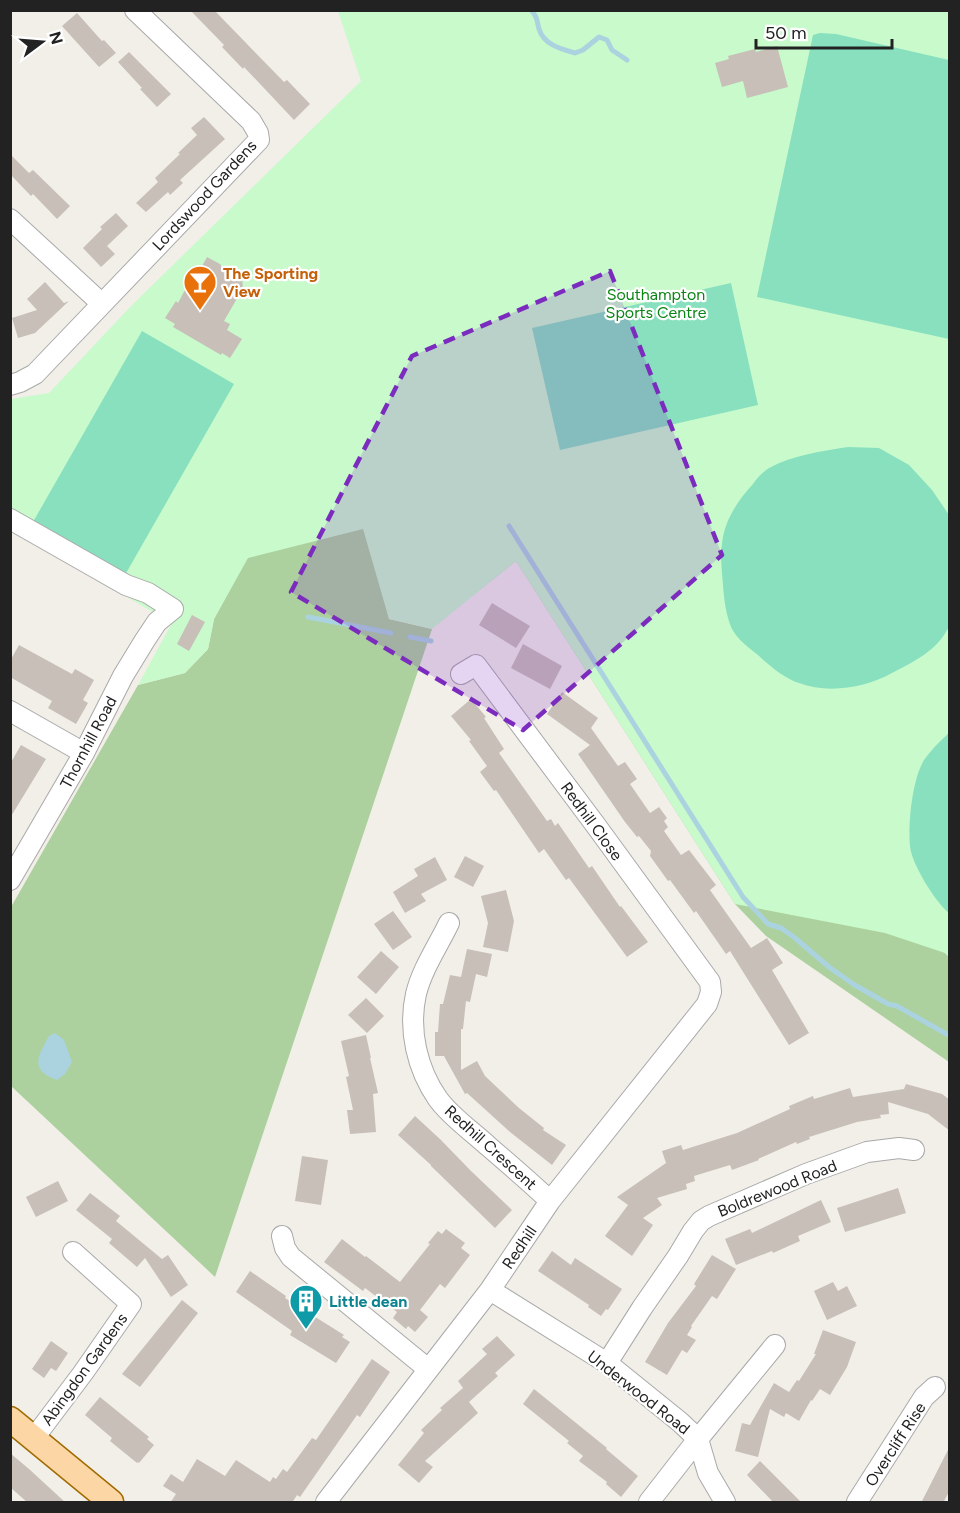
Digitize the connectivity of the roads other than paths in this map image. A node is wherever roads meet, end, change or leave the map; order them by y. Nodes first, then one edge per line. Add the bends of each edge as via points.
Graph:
1 (135, 10) edge
2 (10, 219) edge
3 (101, 303) junction
4 (10, 385) edge
5 (10, 519) edge
6 (461, 674) dead end
7 (10, 711) edge
8 (84, 753) junction
9 (10, 880) edge
10 (449, 923) dead end
11 (711, 993) joint
12 (914, 1150) dead end
13 (550, 1201) junction
14 (282, 1236) dead end
15 (73, 1252) dead end
16 (490, 1290) junction
17 (775, 1345) dead end
18 (607, 1363) junction
19 (428, 1368) junction
20 (935, 1387) dead end
21 (10, 1419) edge
22 (34, 1438) junction
23 (698, 1439) junction
24 (111, 1503) edge
25 (326, 1503) edge
26 (649, 1503) edge
27 (725, 1503) edge
28 (857, 1503) edge

1 - 3 street, Lordswood Gardens via 251,121 258,140
2 - 3 street
3 - 4 street, Lordswood Gardens via 35,374
5 - 8 street, Thornhill Road via 173,609 144,640
6 - 11 street, Redhill Close via 476,665 710,982
7 - 8 street
8 - 9 street, Thornhill Road
10 - 13 street, Redhill Crescent via 416,994 414,1033 421,1065 439,1100
11 - 13 street, Redhill via 707,1004
12 - 18 street, Boldrewood Road via 867,1152 709,1215 693,1231
13 - 16 street, Redhill
14 - 19 street via 291,1257
15 - 22 street, Abingdon Gardens via 131,1304
16 - 18 street, Underwood Road
16 - 19 street, Redhill
17 - 23 street
18 - 23 street, Underwood Road
19 - 25 street, Redhill
20 - 28 street, Overcliff Rise via 924,1397
21 - 22 main road
22 - 24 main road
23 - 26 street
23 - 27 street, Underwood Road via 708,1473

